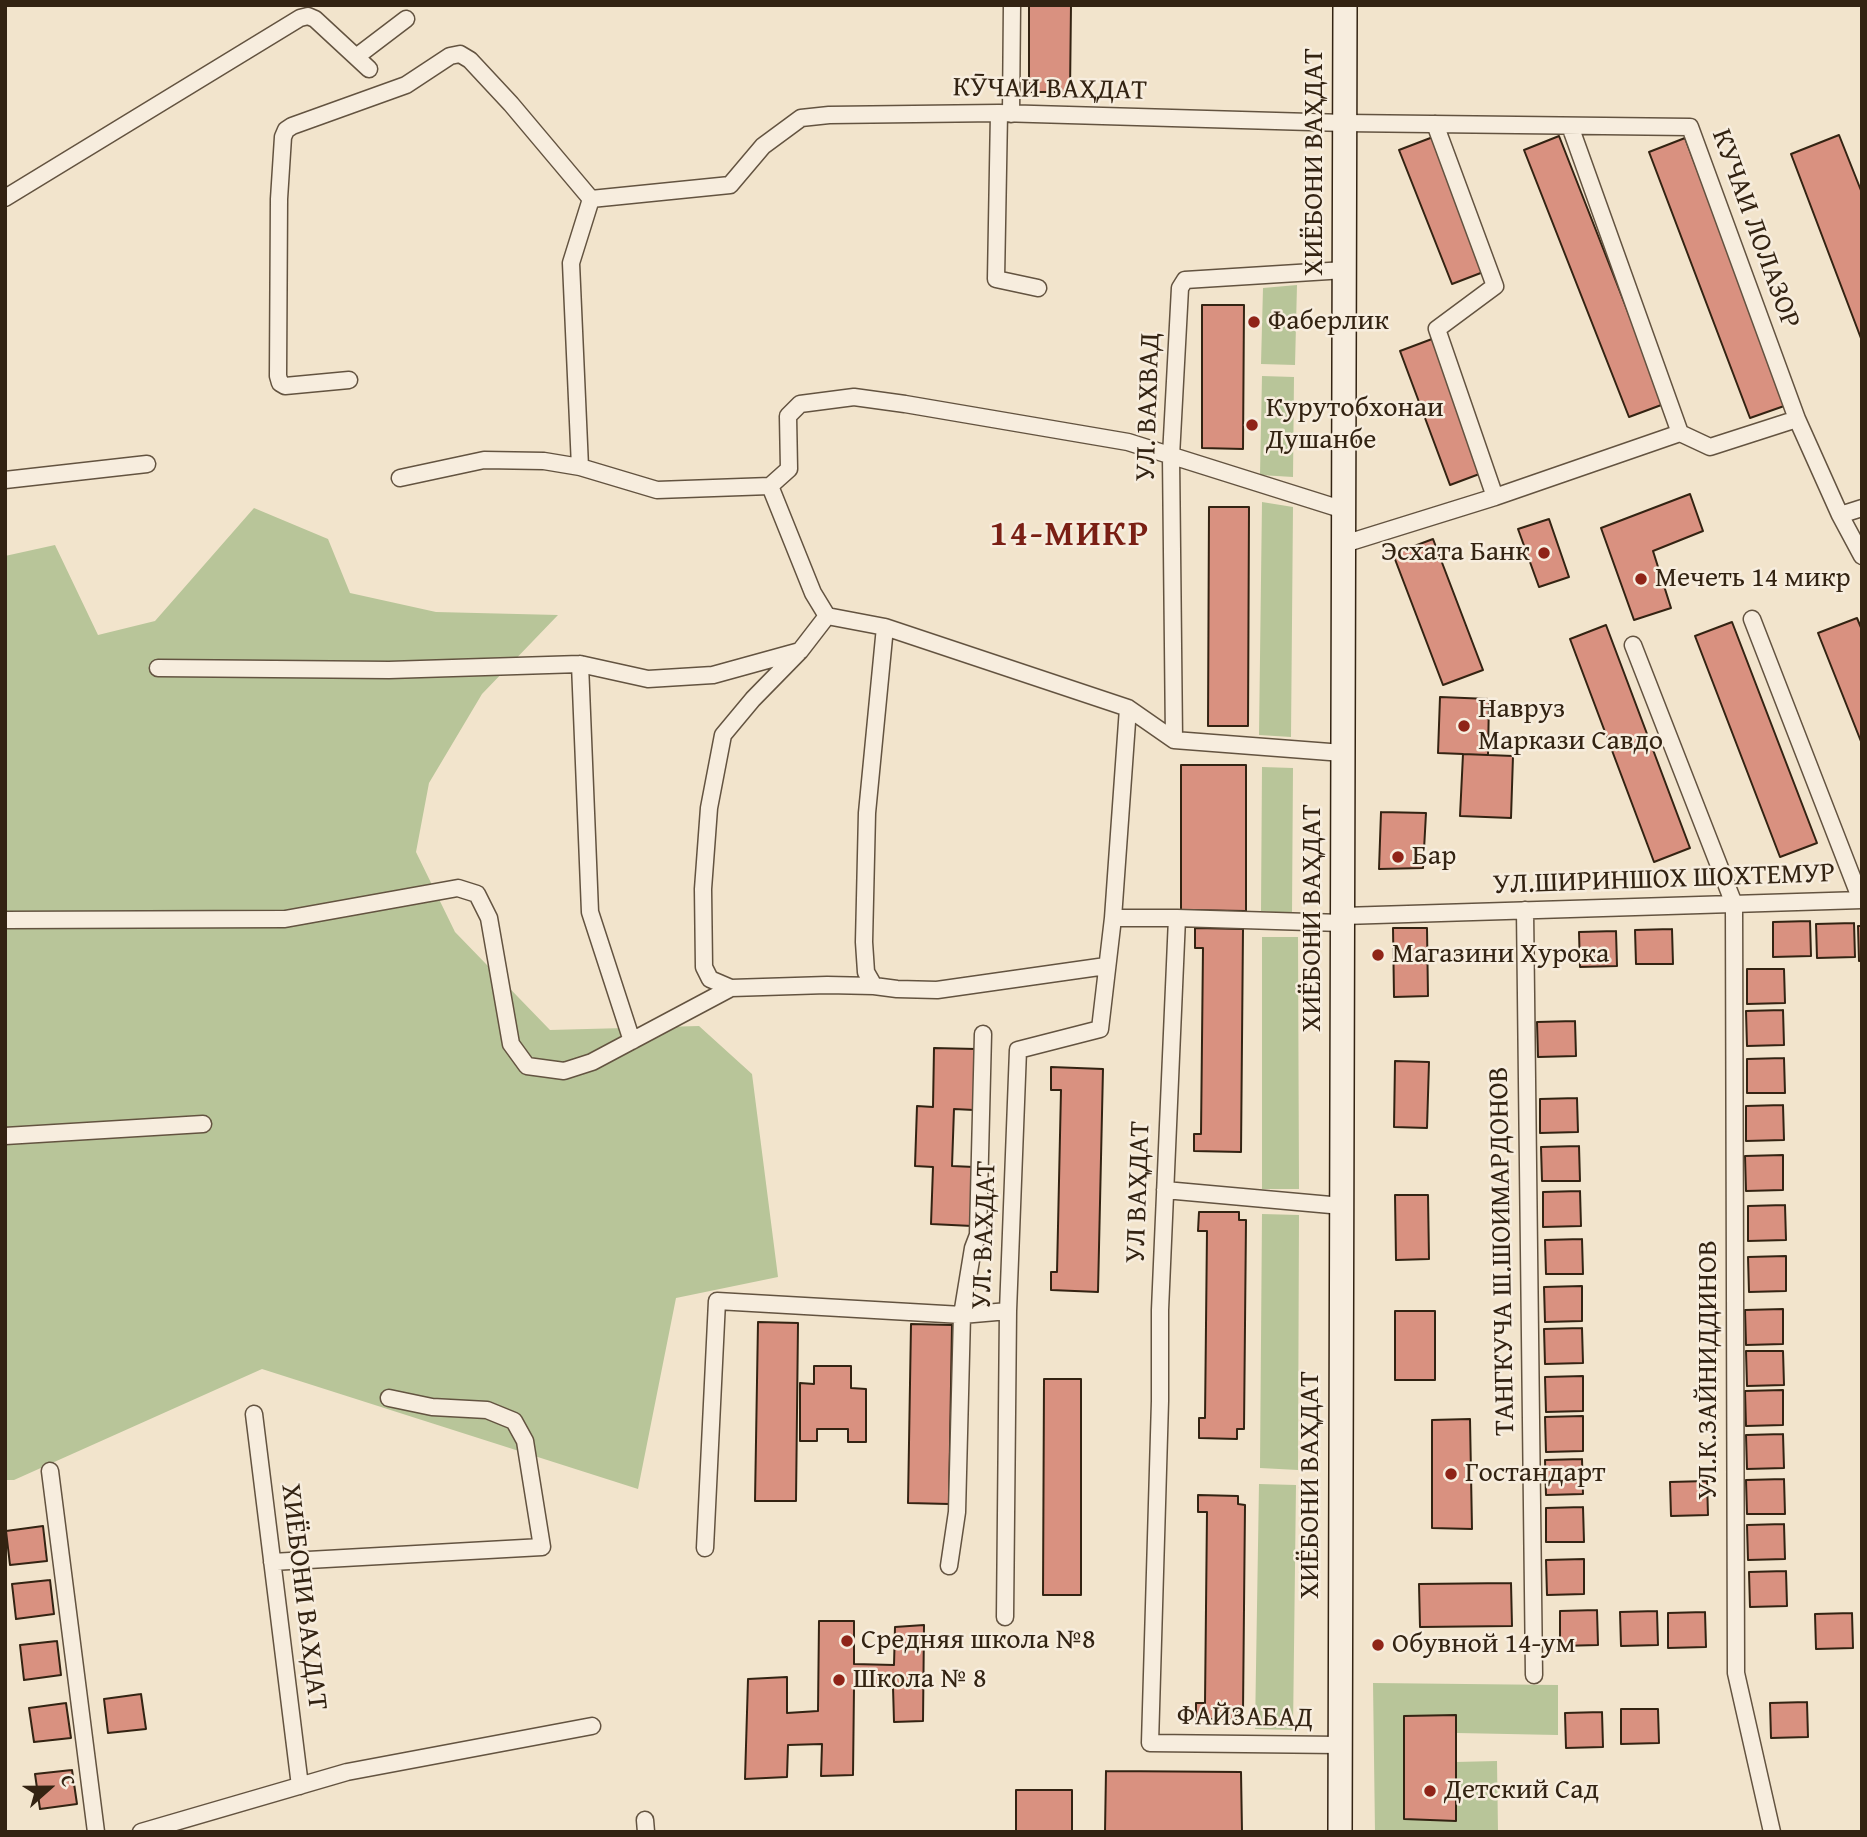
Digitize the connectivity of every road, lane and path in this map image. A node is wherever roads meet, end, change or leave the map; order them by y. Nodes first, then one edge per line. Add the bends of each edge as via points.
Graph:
1 (1012, 5) edge
2 (1345, 5) edge
3 (406, 19) dead end
4 (356, 57) junction
5 (369, 69) dead end
6 (1005, 114) junction
7 (1345, 123) junction
8 (1441, 124) junction
9 (1570, 126) junction
10 (5, 198) edge
11 (591, 199) junction
12 (1345, 270) junction
13 (1038, 288) dead end
14 (349, 380) dead end
15 (1797, 419) junction
16 (1681, 433) junction
17 (1171, 456) junction
18 (147, 464) dead end
19 (580, 467) junction
20 (400, 478) dead end
21 (5, 480) edge
22 (770, 486) junction
23 (1500, 495) junction
24 (1862, 508) edge
25 (1344, 510) junction
26 (1840, 515) junction
27 (1344, 544) junction
28 (1862, 556) edge
29 (827, 616) junction
30 (1752, 620) dead end
31 (885, 627) junction
32 (1633, 645) dead end
33 (800, 651) junction
34 (580, 664) junction
35 (158, 668) dead end
36 (1128, 708) junction
37 (1174, 740) junction
38 (1343, 753) junction
39 (1862, 900) edge
40 (1734, 904) junction
41 (1525, 910) junction
42 (1113, 918) junction
43 (1177, 918) junction
44 (5, 920) edge
45 (1343, 920) junction
46 (1106, 965) junction
47 (874, 986) junction
48 (731, 988) junction
49 (983, 1034) dead end
50 (632, 1041) junction
51 (203, 1124) dead end
52 (5, 1136) edge
53 (1165, 1190) junction
54 (1342, 1206) junction
55 (1008, 1311) junction
56 (962, 1315) junction
57 (389, 1398) dead end
58 (254, 1414) dead end
59 (50, 1471) dead end
60 (705, 1548) dead end
61 (272, 1562) junction
62 (949, 1566) dead end
63 (1005, 1616) dead end
64 (1535, 1675) dead end
65 (592, 1726) dead end
66 (1150, 1743) joint
67 (1340, 1745) junction
68 (300, 1786) junction
69 (96, 1832) edge
70 (141, 1832) edge
71 (1339, 1832) edge
72 (1772, 1832) edge

1 - 6 street
2 - 7 main road, ХИЁБОНИ ВАҲДАТ
3 - 4 street
4 - 5 street
4 - 10 street via 315,19 300,18
6 - 7 street, КӮЧАИ ВАҲДАТ
6 - 11 street, КӮЧАИ ВАҲДАТ via 800,118 763,146 730,185
6 - 13 street via 996,279
7 - 8 street, КӮЧАИ ВАҲДАТ
7 - 12 main road, ХИЁБОНИ ВАҲДАТ
8 - 9 street, КУЧАИ ЛОЛАЗОР
8 - 23 street via 1495,286 1437,329
9 - 15 street, КУЧАИ ЛОЛАЗОР via 1690,127
9 - 16 street
11 - 14 street via 511,104 460,54 406,85 286,130 279,199 278,376 285,386
11 - 19 street via 571,263
12 - 17 street, УЛ. ВАХВАД via 1183,282
12 - 25 main road, ХИЁБОНИ ВАҲДАТ
15 - 16 street via 1710,447
15 - 26 street, КУЧАИ ЛОЛАЗОР
16 - 23 street
17 - 22 street via 1128,442 854,397 800,404 788,416 789,469
17 - 25 street
17 - 37 street, УЛ. ВАХВАД
18 - 21 street
19 - 20 street via 484,460
19 - 22 street via 657,490
22 - 29 street via 813,593
23 - 27 street
24 - 26 street
25 - 27 main road, ХИЁБОНИ ВАҲДАТ
26 - 28 street, КУЧАИ ЛОЛАЗОР
27 - 38 main road, ХИЁБОНИ ВАҲДАТ
29 - 31 street
29 - 33 street
30 - 39 street
31 - 36 street
31 - 47 street via 867,813 864,942 866,972
32 - 40 street
33 - 34 street via 713,675 648,679
33 - 48 street via 723,735 709,808 704,967 710,979
34 - 35 street via 389,670
34 - 50 street via 590,912
36 - 37 street
36 - 42 street
37 - 38 street
38 - 45 main road, ХИЁБОНИ ВАҲДАТ
39 - 40 street, УЛ.ШИРИНШОХ ШОХТЕМУР
40 - 41 street, УЛ.ШИРИНШОХ ШОХТЕМУР
40 - 72 street, УЛ.К.ЗАЙНИДДИНОВ via 1736,1673
41 - 45 street, УЛ.ШИРИНШОХ ШОХТЕМУР
41 - 64 street, ТАНГКУЧА Ш.ШОИМАРДОНОВ
42 - 43 street
42 - 46 street, УЛ. ВАХДАТ
43 - 45 street
43 - 53 street, УЛ ВАҲДАТ
44 - 50 street via 285,919 458,888 477,894 489,918 511,1044 527,1066 565,1071
45 - 54 main road, ХИЁБОНИ ВАҲДАТ
46 - 47 street via 937,990
46 - 55 street, УЛ. ВАХДАТ via 1100,1029 1018,1051
47 - 48 street
48 - 50 street
49 - 56 street via 978,1235
51 - 52 street
53 - 54 street
53 - 66 street, УЛ ВАҲДАТ
54 - 67 main road, ХИЁБОНИ ВАҲДАТ
55 - 56 street
55 - 63 street, УЛ. ВАХДАТ
56 - 60 street via 717,1301
56 - 62 street via 957,1512
57 - 61 street via 432,1407 487,1410 514,1421 525,1441 542,1547
58 - 61 street, ХИЁБОНИ ВАХДАТ
59 - 69 street
61 - 68 street, ХИЁБОНИ ВАХДАТ
65 - 68 street via 347,1772
66 - 67 street, ФАЙЗАБАД
67 - 71 main road, ХИЁБОНИ ВАҲДАТ
68 - 70 street

